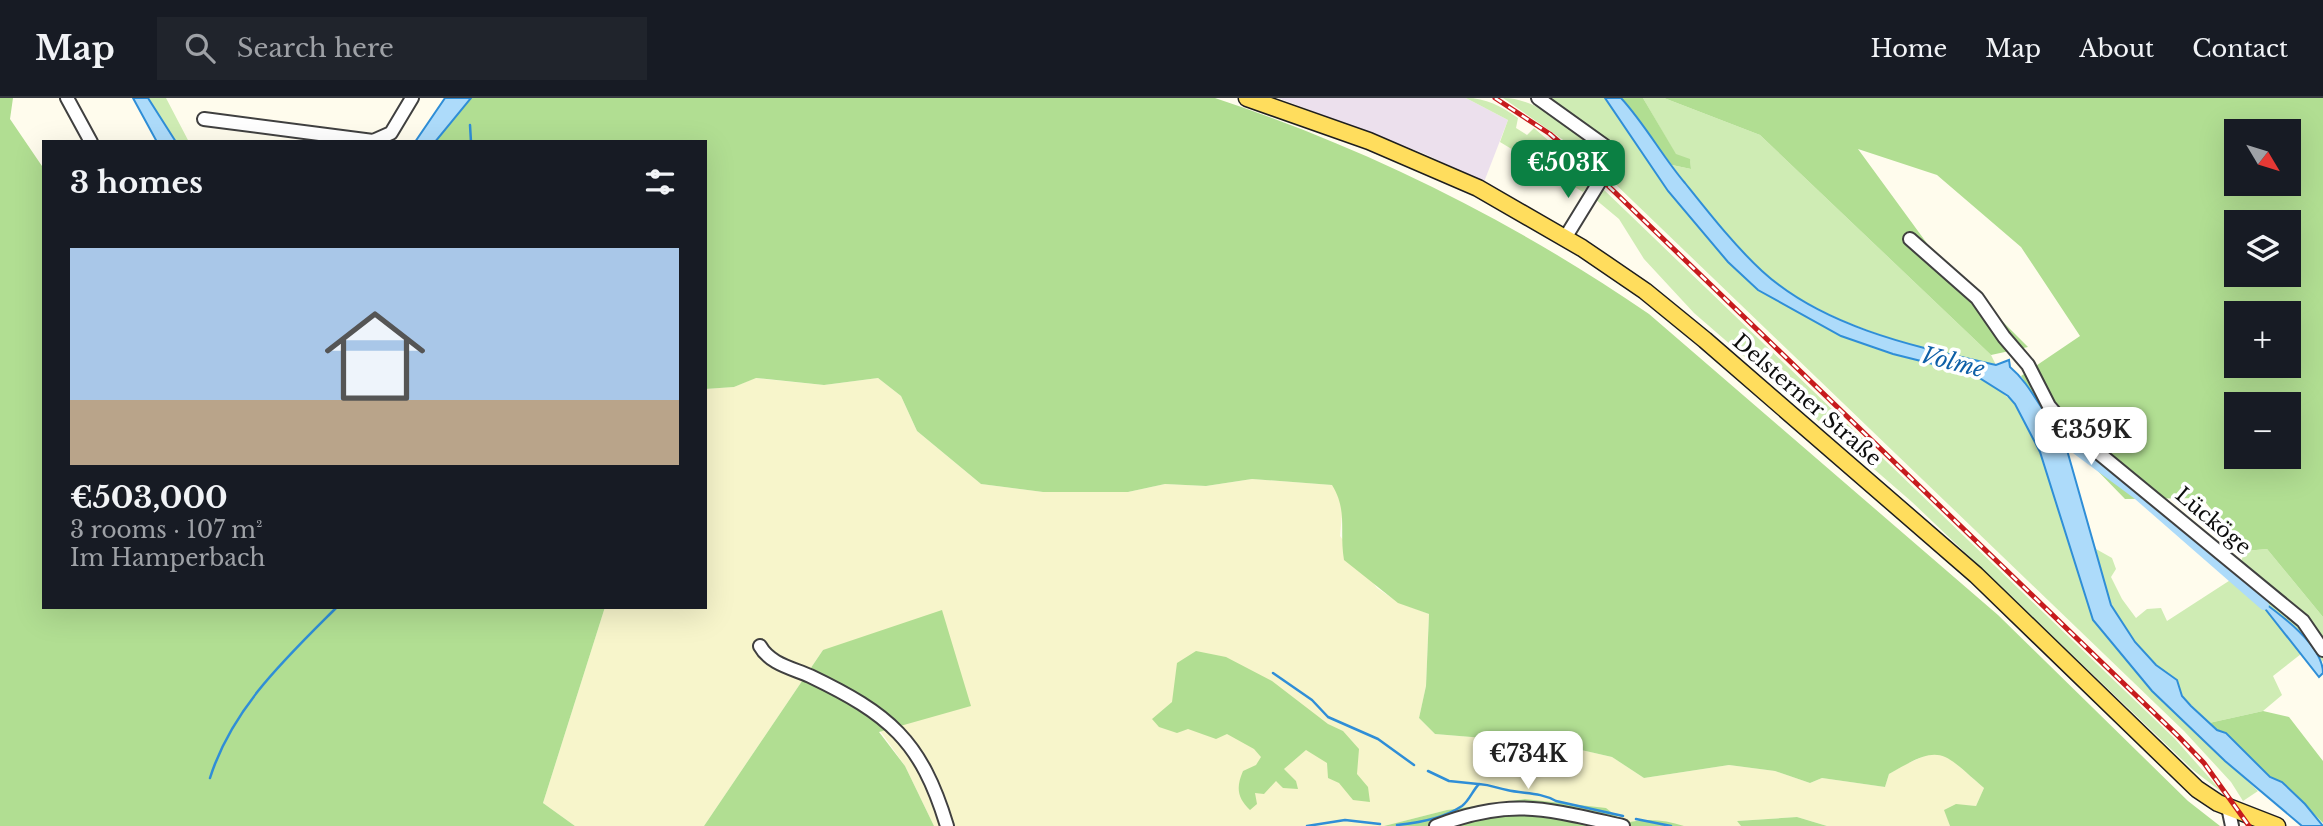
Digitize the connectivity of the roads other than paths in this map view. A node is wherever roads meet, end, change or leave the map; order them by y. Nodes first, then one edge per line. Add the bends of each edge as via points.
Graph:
1 (67, 98) edge
2 (412, 98) edge
3 (1247, 98) edge
4 (1538, 98) edge
5 (204, 119) dead end
6 (90, 140) edge
7 (365, 140) edge
8 (375, 140) edge
9 (1565, 238) junction
10 (1910, 239) dead end
11 (760, 646) dead end
12 (2323, 650) edge
13 (2228, 807) junction
14 (947, 826) edge
15 (1436, 826) edge
16 (1623, 826) edge
17 (2232, 826) edge
18 (2277, 826) edge

1 - 6 street
2 - 8 street via 391,132
3 - 9 main road, Delsterner Straße via 1446,173
4 - 9 street via 1605,146 1610,157 1608,169
5 - 7 street
9 - 13 main road, Delsterner Straße via 1645,291 1726,358 1976,575 2191,784
10 - 12 street, Lücköge via 1977,298 2067,427 2295,614
11 - 14 street via 771,659 834,688 901,732 923,764
13 - 17 street
13 - 18 main road, Delsterner Straße
15 - 16 street via 1473,812 1517,807

